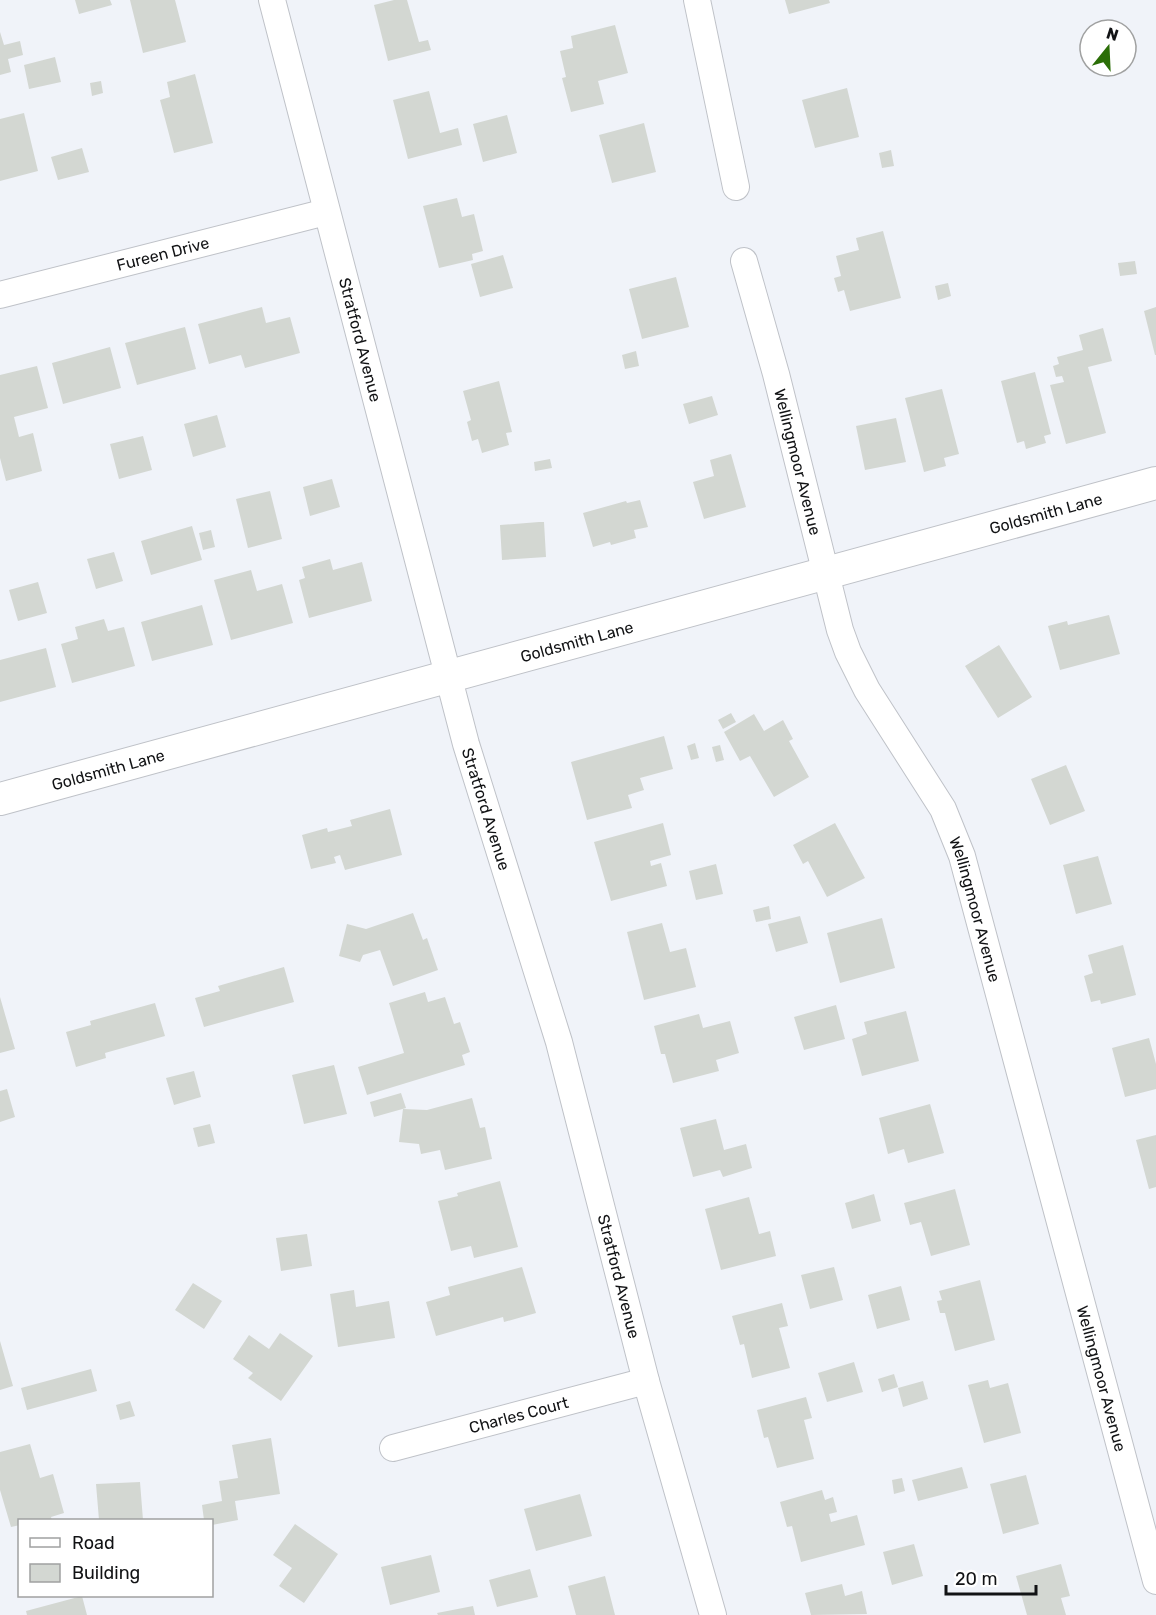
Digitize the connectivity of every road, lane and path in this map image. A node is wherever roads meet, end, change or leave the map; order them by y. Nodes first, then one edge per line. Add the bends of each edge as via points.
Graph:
1 (272, 0) edge
2 (697, 0) edge
3 (736, 188) dead end
4 (326, 213) junction
5 (744, 261) dead end
6 (0, 295) edge
7 (1156, 483) edge
8 (825, 573) junction
9 (450, 676) junction
10 (0, 799) edge
11 (646, 1381) junction
12 (393, 1448) dead end
13 (1156, 1581) edge
14 (713, 1615) edge

1 - 4 street, Stratford Avenue
2 - 3 street
4 - 6 street, Fureen Drive
4 - 9 street, Stratford Avenue
5 - 8 street, Wellingmoor Avenue
7 - 8 street, Goldsmith Lane
8 - 9 street, Goldsmith Lane
8 - 13 street, Wellingmoor Avenue via 848,652 867,690 943,809 962,856
9 - 10 street, Goldsmith Lane
9 - 11 street, Stratford Avenue via 466,744 559,1042
11 - 12 street, Charles Court
11 - 14 street, Stratford Avenue

